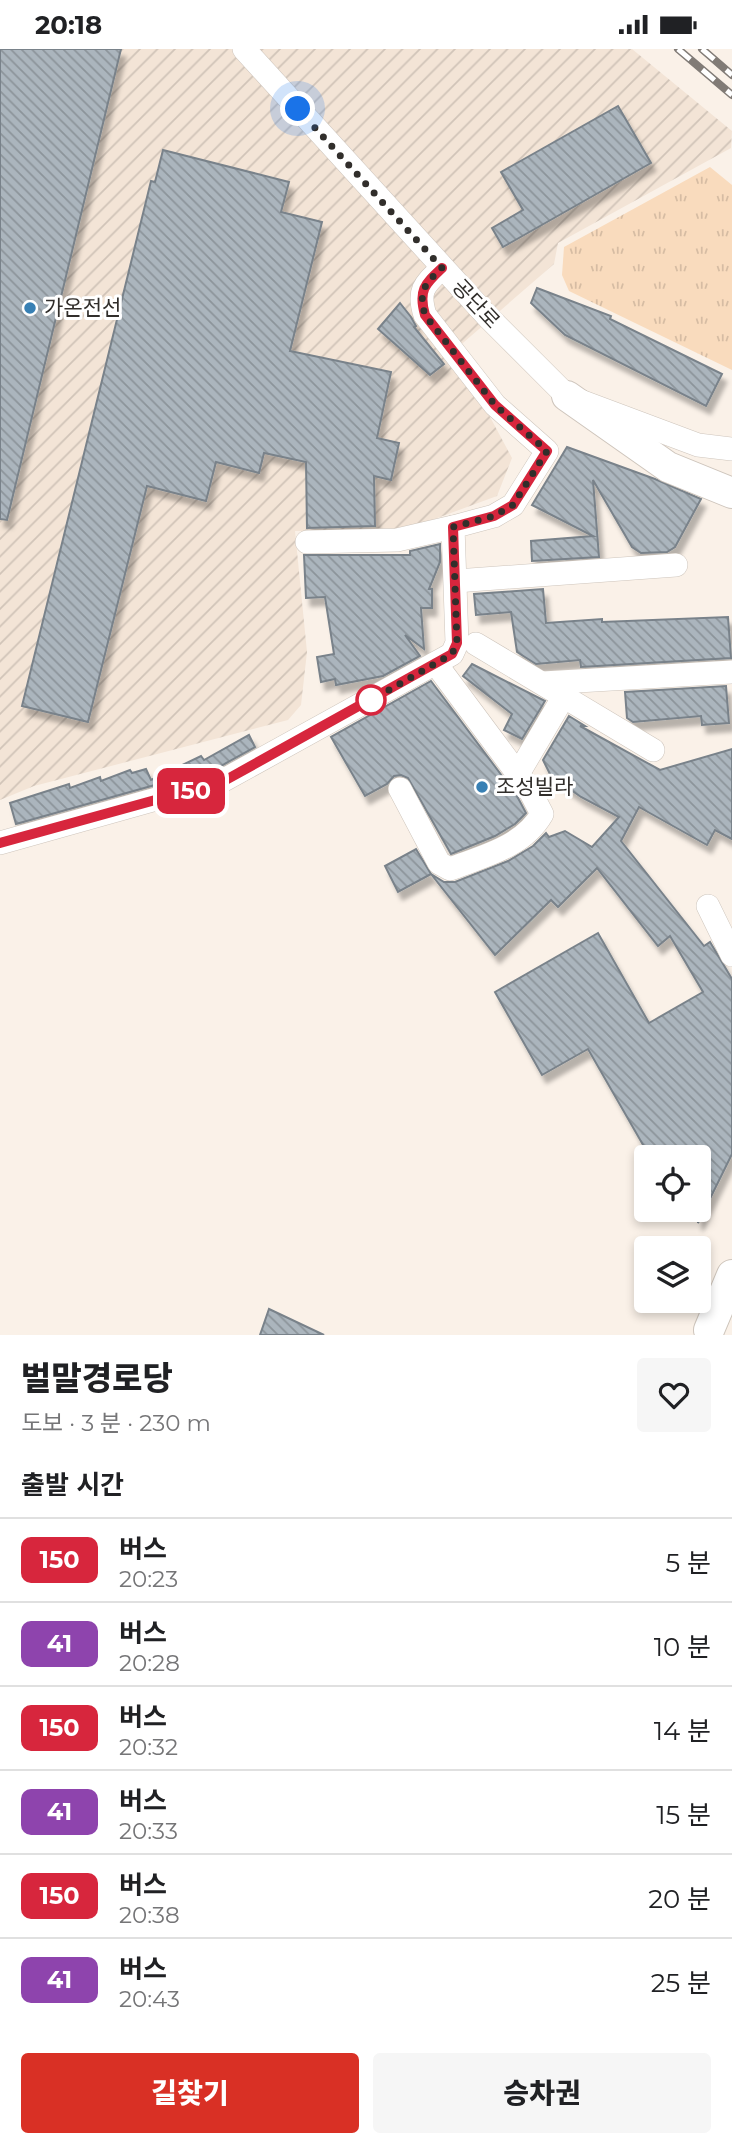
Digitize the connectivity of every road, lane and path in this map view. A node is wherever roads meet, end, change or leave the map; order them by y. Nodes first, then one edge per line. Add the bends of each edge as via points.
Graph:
1 (244, 49) edge
2 (442, 268) junction
3 (568, 396) junction
4 (732, 449) edge
5 (732, 493) edge
6 (453, 527) junction
7 (307, 542) dead end
8 (676, 565) dead end
9 (456, 581) junction
10 (476, 644) dead end
11 (436, 664) junction
12 (732, 672) edge
13 (542, 683) junction
14 (564, 696) junction
15 (653, 750) dead end
16 (518, 774) junction
17 (400, 789) dead end
18 (0, 843) edge
19 (708, 906) dead end
20 (732, 955) edge
21 (732, 1275) edge
22 (732, 1285) edge
23 (707, 1332) edge

1 - 2 street, 공단로
2 - 3 street, 공단로
2 - 6 street via 424,285 421,302 425,315 495,405 547,451 513,505 494,516
3 - 4 street, 공단로 via 698,445
3 - 5 main road via 668,467
6 - 7 street via 397,540
6 - 9 street
8 - 9 street
9 - 11 street via 457,643 452,654
10 - 13 street
11 - 16 street
11 - 18 street via 224,781
12 - 13 street
13 - 14 street
14 - 15 street
14 - 16 street
16 - 17 street via 542,814 534,828 506,848 450,869 439,863
19 - 20 street
21 - 23 main road
22 - 23 main road

